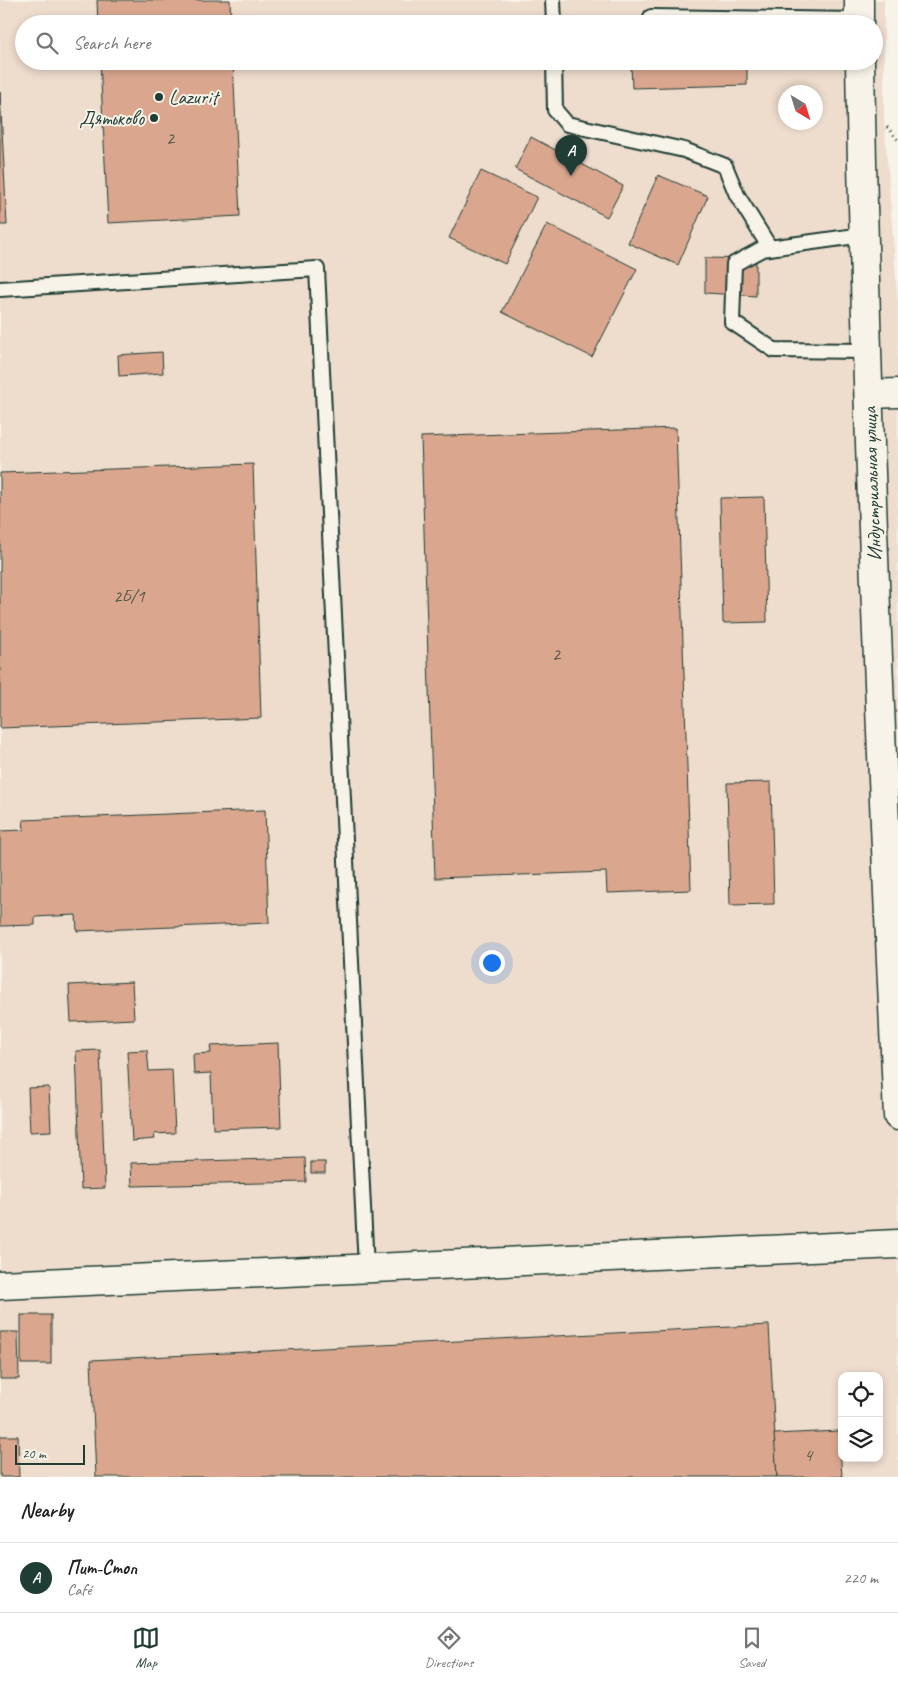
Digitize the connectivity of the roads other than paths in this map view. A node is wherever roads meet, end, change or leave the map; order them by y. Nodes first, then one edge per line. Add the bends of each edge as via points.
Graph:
1 (554, 0) edge
2 (554, 15) edge
3 (554, 70) edge
4 (860, 70) edge
5 (863, 235) junction
6 (770, 248) junction
7 (0, 289) edge
8 (867, 351) junction
9 (898, 393) edge
10 (869, 394) junction
11 (898, 1116) edge
12 (898, 1244) edge
13 (366, 1268) junction
14 (0, 1285) edge

1 - 2 lane
3 - 6 lane via 555,110 567,124 684,150 725,166 737,195
4 - 5 street, Индустриальная улица
5 - 6 lane
5 - 8 street, Индустриальная улица
6 - 8 lane via 734,264 732,322 774,350
7 - 13 lane via 317,269
8 - 10 street, Индустриальная улица
9 - 10 street
10 - 11 street, Индустриальная улица
12 - 13 street
13 - 14 street

